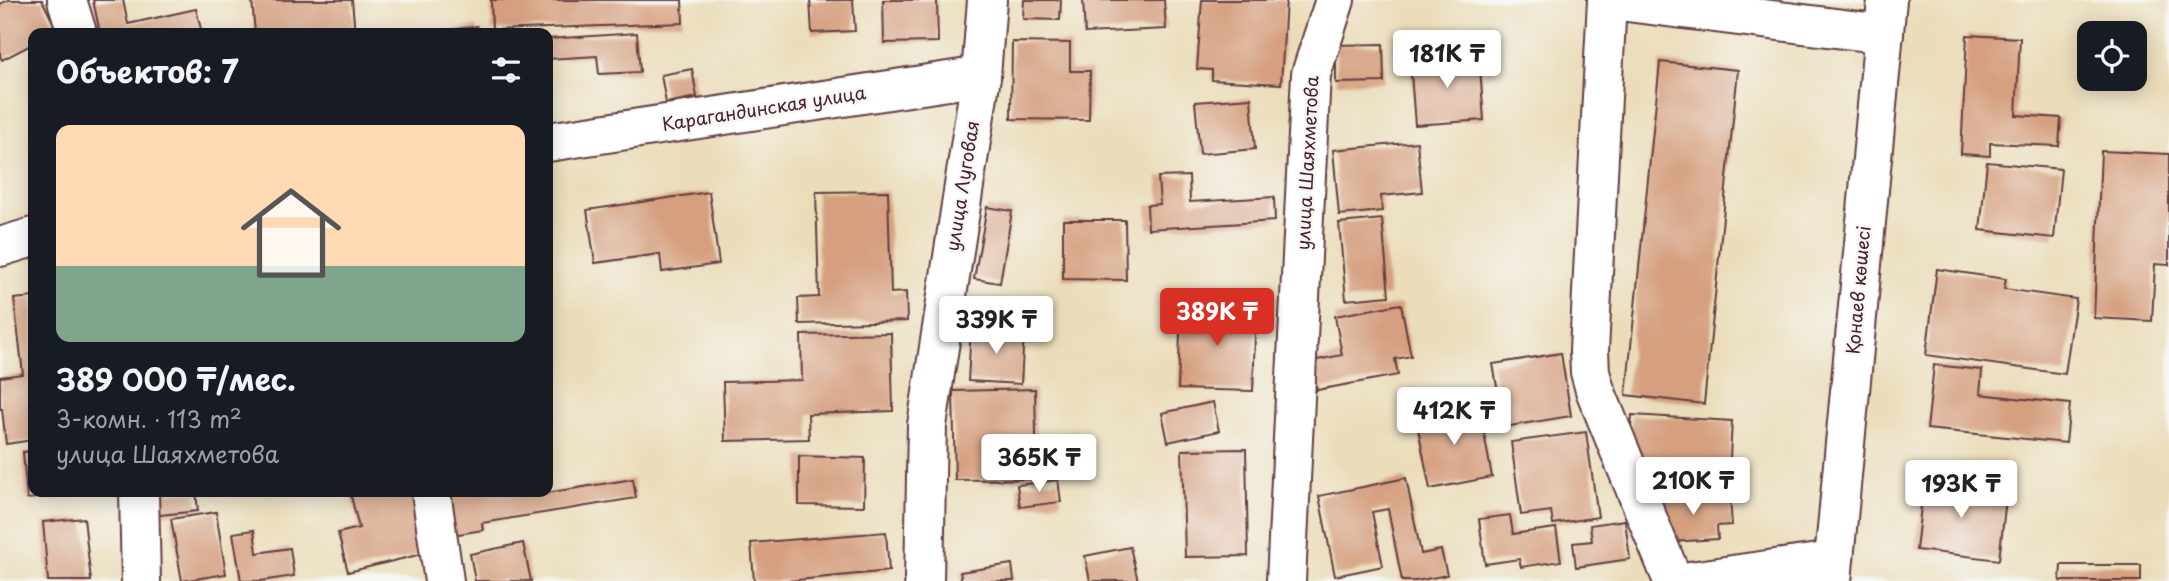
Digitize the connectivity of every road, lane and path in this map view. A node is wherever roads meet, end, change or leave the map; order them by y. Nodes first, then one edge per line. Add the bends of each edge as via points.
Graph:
1 (67, 0) edge
2 (987, 0) edge
3 (1335, 0) edge
4 (1609, 0) edge
5 (1885, 17) edge
6 (75, 28) edge
7 (981, 76) junction
8 (553, 141) edge
9 (28, 239) edge
10 (0, 247) edge
11 (139, 497) edge
12 (432, 497) edge
13 (1833, 571) edge
14 (141, 581) edge
15 (444, 581) edge
16 (925, 581) edge
17 (1286, 581) edge
18 (1673, 581) edge
19 (1690, 581) edge

1 - 6 street
2 - 7 street, улица Луговая
3 - 17 street, улица Шаяхметова via 1311,74
4 - 5 street
4 - 18 street via 1590,372
5 - 13 street, Қонаев көшесі
7 - 8 street, Карагандинская улица
7 - 16 street, улица Луговая via 927,425
9 - 10 street
11 - 14 street
12 - 15 street
13 - 19 street

